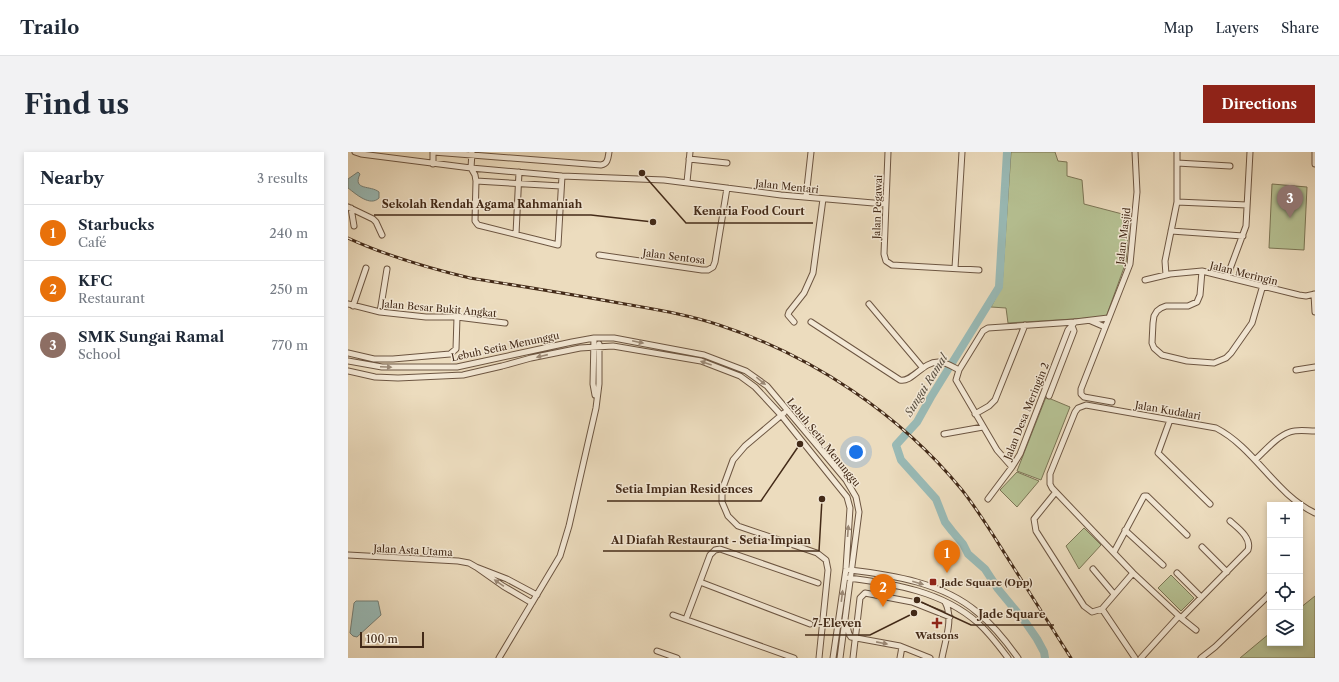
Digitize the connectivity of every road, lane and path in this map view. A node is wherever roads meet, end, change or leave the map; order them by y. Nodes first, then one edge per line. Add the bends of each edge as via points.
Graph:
1 (354, 152) edge
2 (433, 152) edge
3 (609, 152) edge
4 (690, 152) edge
5 (811, 152) edge
6 (888, 152) edge
7 (962, 152) edge
8 (1135, 152) edge
9 (1177, 152) edge
10 (1250, 152) edge
11 (1315, 152) edge
12 (471, 154) edge
13 (689, 159) junction
14 (728, 162) dead end
15 (1177, 163) junction
16 (433, 164) junction
17 (1315, 164) edge
18 (1230, 166) dead end
19 (471, 168) junction
20 (519, 172) junction
21 (562, 176) junction
22 (476, 181) junction
23 (687, 182) junction
24 (518, 184) junction
25 (561, 186) junction
26 (727, 188) junction
27 (806, 198) junction
28 (823, 199) junction
29 (1177, 202) junction
30 (885, 204) junction
31 (1247, 205) junction
32 (350, 208) edge
33 (354, 226) dead end
34 (1171, 231) junction
35 (516, 234) junction
36 (382, 235) dead end
37 (1243, 236) junction
38 (599, 255) dead end
39 (366, 268) dead end
40 (955, 268) junction
41 (388, 269) dead end
42 (979, 270) dead end
43 (1202, 271) junction
44 (1166, 275) junction
45 (1227, 277) junction
46 (1145, 280) dead end
47 (1263, 285) junction
48 (1314, 294) edge
49 (869, 304) dead end
50 (351, 305) edge
51 (380, 312) junction
52 (1315, 312) edge
53 (457, 317) junction
54 (1108, 318) junction
55 (1090, 320) junction
56 (505, 322) dead end
57 (794, 322) dead end
58 (811, 322) dead end
59 (1074, 324) junction
60 (1025, 325) junction
61 (1105, 327) junction
62 (597, 338) junction
63 (597, 347) junction
64 (580, 348) junction
65 (348, 352) edge
66 (594, 359) junction
67 (348, 361) edge
68 (922, 367) junction
69 (1315, 367) edge
70 (959, 370) junction
71 (1296, 370) dead end
72 (348, 371) edge
73 (1049, 396) dead end
74 (596, 400) junction
75 (1112, 402) dead end
76 (773, 406) junction
77 (787, 410) junction
78 (975, 414) junction
79 (781, 415) junction
80 (1170, 420) junction
81 (788, 424) junction
82 (769, 426) junction
83 (983, 427) junction
84 (1315, 431) edge
85 (944, 434) dead end
86 (1255, 460) junction
87 (1012, 467) junction
88 (1055, 492) junction
89 (988, 499) dead end
90 (1210, 504) dead end
91 (1315, 513) edge
92 (1230, 521) dead end
93 (1125, 530) junction
94 (1187, 535) dead end
95 (1202, 547) dead end
96 (1114, 552) junction
97 (348, 556) edge
98 (1162, 565) dead end
99 (476, 567) junction
100 (846, 569) junction
101 (1093, 569) dead end
102 (852, 570) junction
103 (1227, 572) junction
104 (1133, 573) junction
105 (1177, 573) dead end
106 (845, 578) junction
107 (851, 578) junction
108 (700, 582) junction
109 (818, 583) dead end
110 (1114, 594) junction
111 (537, 595) junction
112 (1201, 597) junction
113 (1267, 597) edge
114 (945, 602) junction
115 (532, 603) junction
116 (1102, 609) junction
117 (963, 612) junction
118 (673, 615) dead end
119 (846, 617) junction
120 (950, 617) junction
121 (1180, 617) junction
122 (686, 619) junction
123 (810, 624) dead end
124 (1196, 630) dead end
125 (856, 638) junction
126 (902, 647) junction
127 (657, 651) dead end
128 (499, 658) edge
129 (677, 658) edge
130 (794, 658) edge
131 (819, 658) edge
132 (834, 658) edge
133 (840, 658) edge
134 (853, 658) edge
135 (900, 658) edge
136 (930, 658) edge
137 (942, 658) edge
138 (1008, 658) edge
139 (1018, 658) edge
140 (1135, 658) edge
141 (1141, 658) edge
142 (1202, 658) edge

1 - 16 street, Jalan Mentari
2 - 12 street
2 - 16 street
3 - 12 street via 604,165
4 - 13 street
5 - 27 street
6 - 30 street, Jalan Pegawai
7 - 40 street
8 - 54 street, Jalan Masjid via 1137,192 1131,258
9 - 15 street
10 - 31 street
11 - 17 street
12 - 19 street
13 - 14 street
13 - 23 street
15 - 18 street
15 - 29 street
16 - 19 street, Jalan Mentari
19 - 20 street, Jalan Mentari
19 - 22 street
20 - 21 street, Jalan Mentari
20 - 24 street
21 - 23 street, Jalan Mentari
21 - 25 street
22 - 24 street
22 - 35 street via 475,221 478,225
23 - 26 street, Jalan Mentari
24 - 25 street
24 - 35 street
25 - 35 street via 558,244
26 - 27 street, Jalan Mentari
26 - 38 street, Jalan Sentosa via 715,262 708,270
27 - 28 street, Jalan Mentari
28 - 30 street, Jalan Mentari
28 - 57 street via 813,273 804,293 789,312 788,316
29 - 31 street
29 - 34 street
30 - 40 street, Jalan Pegawai via 886,261 892,265
31 - 37 street
32 - 33 street
32 - 36 street via 373,219
34 - 37 street
34 - 44 street via 1165,261
37 - 45 street
39 - 50 street
40 - 42 street
41 - 51 street
43 - 44 street, Jalan Meringin
43 - 45 street, Jalan Meringin
43 - 47 street via 1197,302 1188,306 1161,308 1154,316 1152,343 1162,355 1187,361 1214,362 1226,358 1252,323
44 - 46 street, Jalan Meringin
45 - 47 street, Jalan Meringin
47 - 48 street, Jalan Meringin via 1299,295
48 - 52 street
49 - 68 street
50 - 51 street, Jalan Besar Bukit Angkat
51 - 53 street, Jalan Besar Bukit Angkat via 426,317
53 - 56 street, Jalan Besar Bukit Angkat
53 - 65 street via 456,349 450,354 393,359
54 - 55 street
54 - 61 street, Jalan Masjid
55 - 59 street
55 - 61 street
58 - 68 street via 900,380 906,380
59 - 60 street
59 - 73 street, Jalan Desa Meringin 2 via 1074,331
59 - 87 street, Jalan Desa Meringin 2 via 1068,330 1020,454
60 - 70 street via 984,330
60 - 78 street via 995,400
61 - 75 street, Jalan Masjid via 1081,394 1084,397
62 - 63 street
67 -> 62 street, Lebuh Setia Menunggu via 382,367 457,367
62 -> 77 street, Lebuh Setia Menunggu via 614,338 704,355 746,371 761,381
63 - 64 street, Lebuh Setia Menunggu
63 - 66 street
63 - 74 street via 599,384
76 -> 63 street, Lebuh Setia Menunggu via 740,376 702,362 628,348
64 - 66 street via 588,350
64 -> 72 street, Lebuh Setia Menunggu via 462,375 398,378 376,377
66 - 74 street
68 - 70 street via 934,362 945,363
69 - 71 street
70 - 78 street via 956,380
74 - 111 street via 560,556
76 - 79 street, Lebuh Setia Menunggu
76 - 82 street via 774,416
77 - 79 street
77 - 102 street, Lebuh Setia Menunggu via 846,480 856,497 859,512
78 - 83 street
79 - 81 street, Lebuh Setia Menunggu
79 - 82 street
80 - 86 street, Jalan Kudalari via 1220,430
80 - 88 street, Jalan Kudalari via 1086,405 1078,408 1050,474 1050,484
80 - 90 street via 1158,453
81 - 82 street via 779,422
100 -> 81 street, Lebuh Setia Menunggu via 850,508 847,497
82 - 131 street via 733,460 722,490 722,502 728,516 738,526 817,553 826,560 828,570
83 - 85 street
83 - 87 street via 997,450
84 - 86 street via 1289,432
86 - 91 street, Jalan Kudalari via 1290,495
87 - 89 street, Jalan Desa Meringin 2
88 - 96 street
88 - 116 street via 1034,519 1036,531 1084,606 1092,612
92 - 103 street via 1246,537 1249,544 1248,550
93 - 94 street via 1141,499 1147,496
93 - 96 street
93 - 98 street
95 - 103 street
96 - 104 street
97 - 99 street, Jalan Asta Utama via 458,561 469,562
99 - 111 street, Jalan Asta Utama via 508,579
115 -> 99 street, Jalan Asta Utama
100 - 102 street
100 - 106 street, Lebuh Setia Menunggu
101 - 110 street
102 - 107 street, Lebuh Setia Menunggu
102 -> 139 street via 918,582 957,598 994,628
103 - 112 street
104 - 110 street
104 - 121 street
105 - 112 street
106 - 107 street
132 -> 106 street
107 - 114 street via 920,591
107 - 119 street
108 - 109 street via 710,555 720,549
108 - 122 street
108 - 123 street
110 - 116 street
111 - 115 street
112 - 121 street
113 - 142 street
114 - 117 street
114 - 120 street
115 - 128 street
116 - 140 street
117 - 120 street via 954,612
117 - 138 street via 989,634
118 - 122 street
119 - 125 street via 849,634
119 - 133 street
120 - 125 street via 912,602 869,593 860,598
120 - 137 street
121 - 124 street
121 - 141 street
122 - 130 street
125 -> 126 street
125 - 134 street
126 - 135 street
126 - 136 street
127 - 129 street

